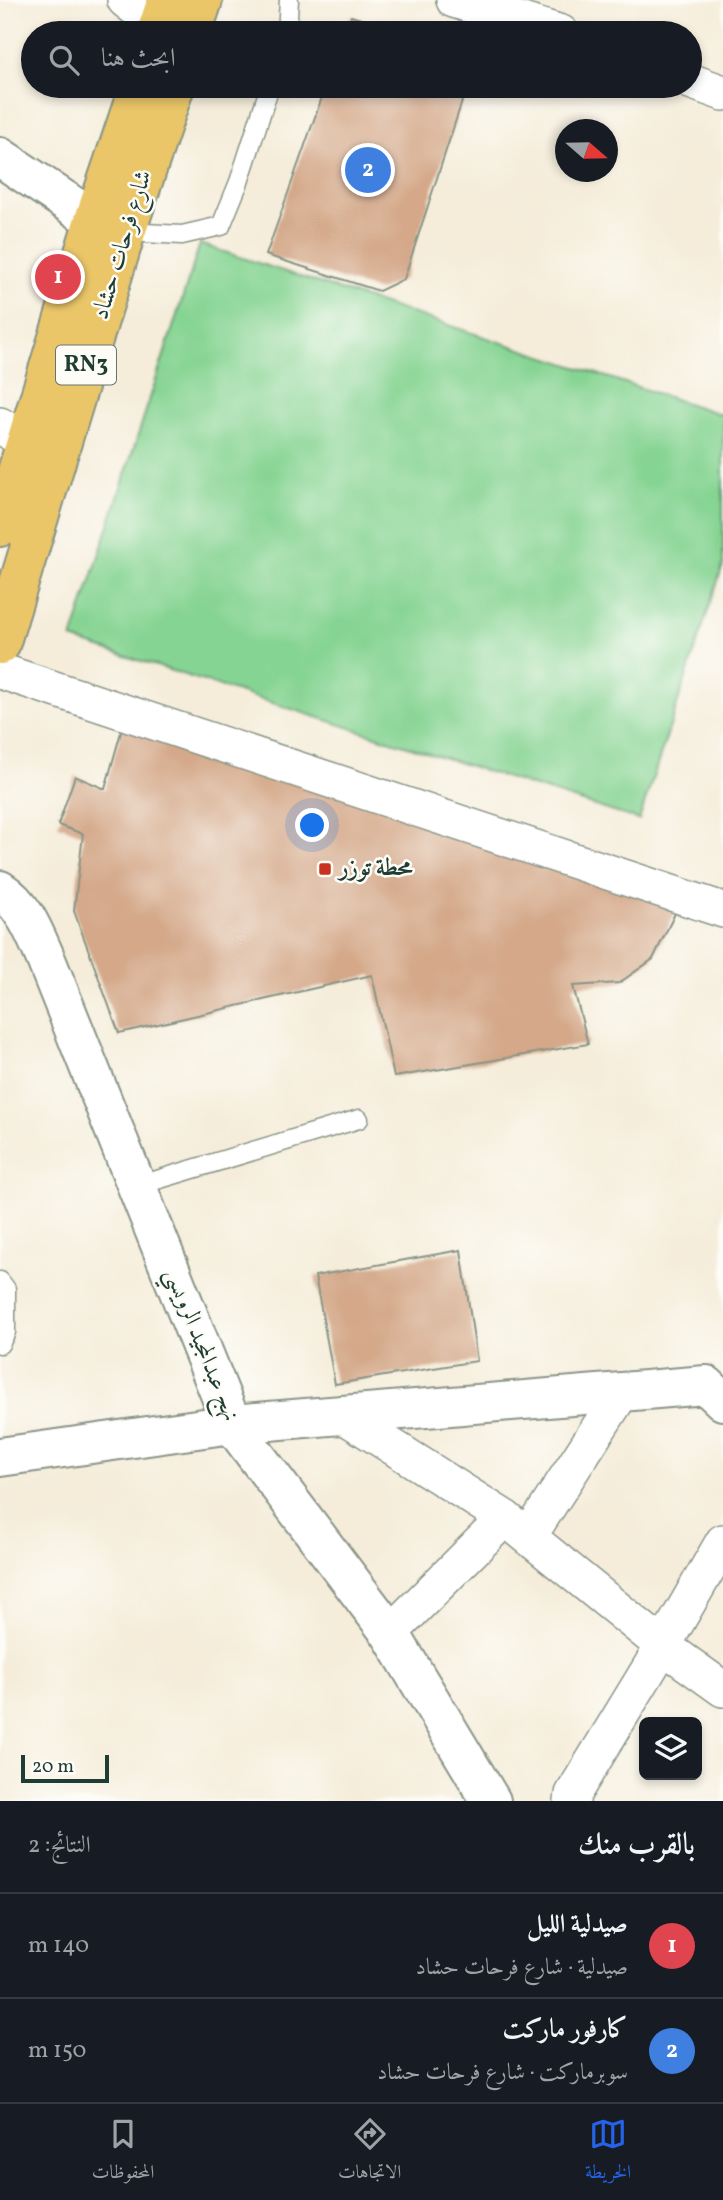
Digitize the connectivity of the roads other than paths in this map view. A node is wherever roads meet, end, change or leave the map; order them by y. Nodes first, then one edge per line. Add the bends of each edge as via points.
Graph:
1 (125, 0) edge
2 (203, 0) edge
3 (289, 0) edge
4 (454, 0) edge
5 (164, 21) edge
6 (171, 21) edge
7 (288, 21) edge
8 (522, 21) edge
9 (702, 85) edge
10 (723, 93) edge
11 (137, 98) edge
12 (169, 98) edge
13 (266, 98) edge
14 (0, 157) edge
15 (110, 226) junction
16 (28, 442) edge
17 (0, 527) edge
18 (0, 645) edge
19 (0, 671) edge
20 (0, 890) edge
21 (723, 910) edge
22 (359, 1119) dead end
23 (137, 1186) junction
24 (0, 1282) edge
25 (0, 1344) edge
26 (717, 1386) edge
27 (622, 1392) junction
28 (341, 1414) junction
29 (232, 1424) junction
30 (0, 1457) edge
31 (517, 1527) junction
32 (723, 1542) edge
33 (390, 1633) junction
34 (663, 1646) junction
35 (723, 1689) edge
36 (491, 1801) edge
37 (572, 1801) edge

1 - 5 street
2 - 6 main road
3 - 7 lane
4 - 8 street
9 - 10 street
11 - 15 main road, شارع فرحات حشاد / RN3
12 - 15 main road, شارع فرحات حشاد / RN3
13 - 15 lane via 221,226 181,235
14 - 15 street
15 - 16 main road, شارع فرحات حشاد / RN3
16 - 17 main road, شارع فرحات حشاد / RN3
16 - 18 main road, شارع فرحات حشاد / RN3
19 - 21 street
20 - 23 street, نهج عبدالمجيد الرويسي via 17,903 30,922
22 - 23 lane
23 - 29 street, نهج عبدالمجيد الرويسي
24 - 25 lane via 6,1289 6,1332
26 - 27 street
27 - 28 street
27 - 31 street
28 - 29 street
28 - 31 street
29 - 30 street
29 - 33 street, نهج عبدالمجيد الرويسي
31 - 33 street
31 - 34 street
32 - 34 street
33 - 36 street, نهج عبدالمجيد الرويسي
34 - 35 street
34 - 37 street

